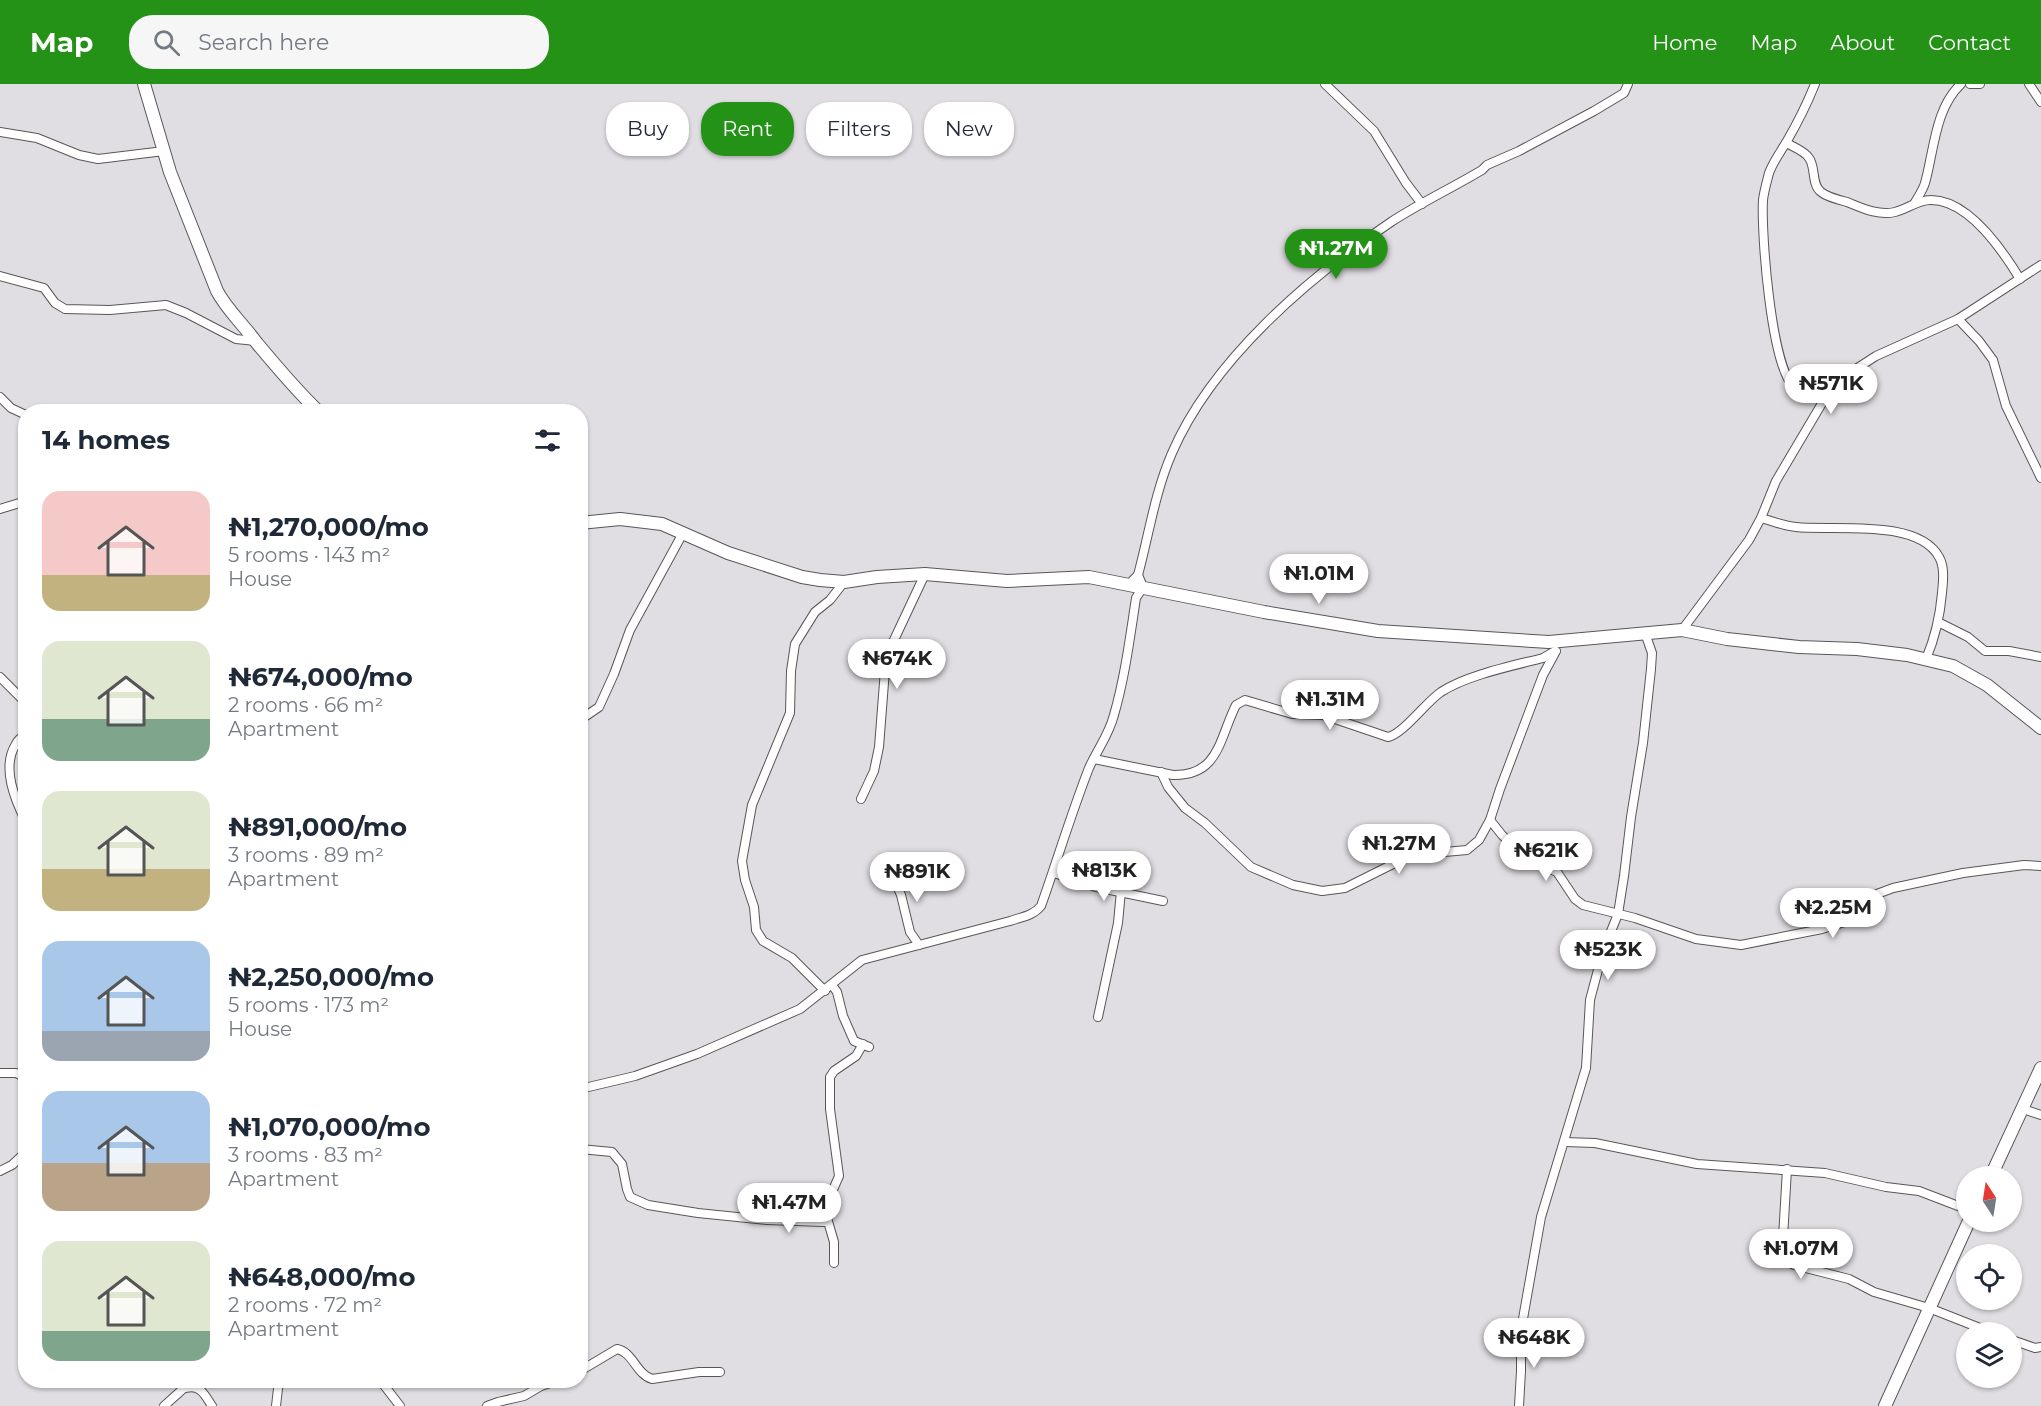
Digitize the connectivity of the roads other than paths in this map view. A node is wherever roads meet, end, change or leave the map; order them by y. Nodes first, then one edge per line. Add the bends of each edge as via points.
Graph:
1 (144, 84) edge
2 (1325, 84) edge
3 (1628, 84) edge
4 (1815, 84) edge
5 (1960, 84) edge
6 (1970, 84) edge
7 (1980, 84) edge
8 (2029, 84) edge
9 (2041, 102) edge
10 (0, 132) edge
11 (1786, 142) junction
12 (164, 151) junction
13 (1422, 204) junction
14 (1914, 204) junction
15 (2041, 265) edge
16 (0, 276) edge
17 (2020, 279) junction
18 (1958, 319) junction
19 (256, 341) junction
20 (1834, 383) junction
21 (0, 397) edge
22 (310, 404) edge
23 (18, 412) edge
24 (2041, 478) edge
25 (18, 503) edge
26 (0, 509) edge
27 (1761, 518) junction
28 (588, 522) edge
29 (683, 534) junction
30 (925, 574) junction
31 (844, 582) junction
32 (1136, 582) junction
33 (1938, 622) junction
34 (1682, 630) junction
35 (1645, 633) junction
36 (1573, 639) junction
37 (1556, 651) junction
38 (2041, 657) edge
39 (1926, 659) junction
40 (0, 677) edge
41 (18, 695) edge
42 (588, 714) edge
43 (2041, 728) edge
44 (18, 741) edge
45 (1094, 759) junction
46 (1161, 772) junction
47 (861, 799) dead end
48 (18, 804) edge
49 (1490, 820) junction
50 (2041, 866) edge
51 (1054, 873) junction
52 (892, 874) dead end
53 (1121, 891) junction
54 (1163, 901) dead end
55 (1618, 914) junction
56 (920, 945) junction
57 (829, 988) junction
58 (1098, 1017) dead end
59 (2041, 1068) edge
60 (0, 1073) edge
61 (18, 1074) edge
62 (588, 1087) edge
63 (2023, 1109) junction
64 (2041, 1116) edge
65 (1564, 1142) junction
66 (588, 1150) edge
67 (18, 1159) edge
68 (1995, 1166) edge
69 (1787, 1169) junction
70 (0, 1171) edge
71 (1956, 1205) edge
72 (827, 1218) junction
73 (1964, 1232) edge
74 (834, 1263) dead end
75 (1929, 1308) junction
76 (1965, 1322) edge
77 (2022, 1343) edge
78 (2041, 1347) edge
79 (588, 1366) edge
80 (720, 1371) dead end
81 (186, 1388) edge
82 (197, 1388) edge
83 (278, 1388) edge
84 (386, 1388) edge
85 (538, 1388) edge
86 (164, 1406) edge
87 (212, 1406) edge
88 (276, 1406) edge
89 (399, 1406) edge
90 (487, 1406) edge
91 (1519, 1406) edge
92 (1885, 1406) edge

1 - 12 street
2 - 13 street via 1374,131
3 - 13 street via 1624,93 1594,111 1487,165
4 - 11 street via 1805,111
5 - 14 street via 1940,121 1924,185
6 - 7 street
8 - 9 street
10 - 12 street via 37,138 98,159
11 - 14 street via 1811,160 1821,192 1878,213 1895,212
11 - 20 street via 1770,170 1764,198 1765,254 1778,349 1794,387 1813,389
12 - 19 street via 217,291
13 - 32 street via 1356,247 1290,301 1218,373 1191,416 1160,481
14 - 17 street via 1930,200 1968,215 1995,242
15 - 17 street
16 - 19 street via 44,288 54,303 66,309 110,310 166,304 236,339
17 - 18 street
18 - 20 street via 1876,356
18 - 24 street via 1993,360 2006,406
19 - 22 street
20 - 27 street via 1776,481
21 - 23 street
25 - 26 street
27 - 33 street via 1795,527 1898,531 1929,545 1942,563
27 - 34 street
28 - 29 street via 642,521 662,524
29 - 31 street via 791,574
29 - 42 street via 630,630 599,706
30 - 31 street
30 - 32 street via 1007,581 1089,577
30 - 47 street via 886,657 879,747 874,771
31 - 57 street via 815,612 795,644 790,713 752,806 742,861 756,930 763,941
32 - 36 street via 1264,612 1378,631 1549,642
32 - 45 street via 1123,679 1114,716
33 - 38 street via 1985,651
33 - 39 street
34 - 35 street
34 - 39 street via 1726,639 1857,649
35 - 36 street
35 - 55 street via 1652,653 1651,669
36 - 37 street
37 - 46 street via 1457,682 1388,737 1330,717 1292,714 1245,699 1236,705 1210,762 1185,775
37 - 49 street via 1543,675
39 - 43 street via 1953,666 1987,685
40 - 41 street
44 - 48 street via 9,767
45 - 46 street
45 - 51 street
46 - 49 street via 1185,808 1251,867 1293,885 1322,891 1345,888 1411,855 1467,850 1479,840
49 - 55 street via 1522,855 1557,872 1583,905
50 - 55 street via 1963,873 1893,888 1877,894 1868,910 1854,919 1741,945 1696,939
51 - 53 street
51 - 56 street via 1041,906 1032,914
52 - 56 street via 910,932
53 - 54 street
53 - 58 street
55 - 65 street via 1590,1000 1586,1068
56 - 57 street via 862,960
57 - 62 street via 800,1009 697,1054 635,1076
57 - 72 street via 837,992 854,1041 866,1046 830,1077 839,1176
59 - 63 street
60 - 61 street
63 - 64 street
63 - 68 street
65 - 69 street via 1595,1143 1697,1164
65 - 91 street via 1541,1217 1521,1330
66 - 72 street via 612,1152 622,1164 630,1197 648,1205 767,1220 824,1222
67 - 70 street
69 - 71 street via 1919,1191
69 - 75 street via 1782,1256 1786,1261
72 - 74 street via 834,1242
73 - 75 street
75 - 76 street
75 - 92 street
77 - 78 street
79 - 80 street via 617,1349 652,1379
81 - 86 street
82 - 87 street
83 - 88 street
84 - 89 street
85 - 90 street

